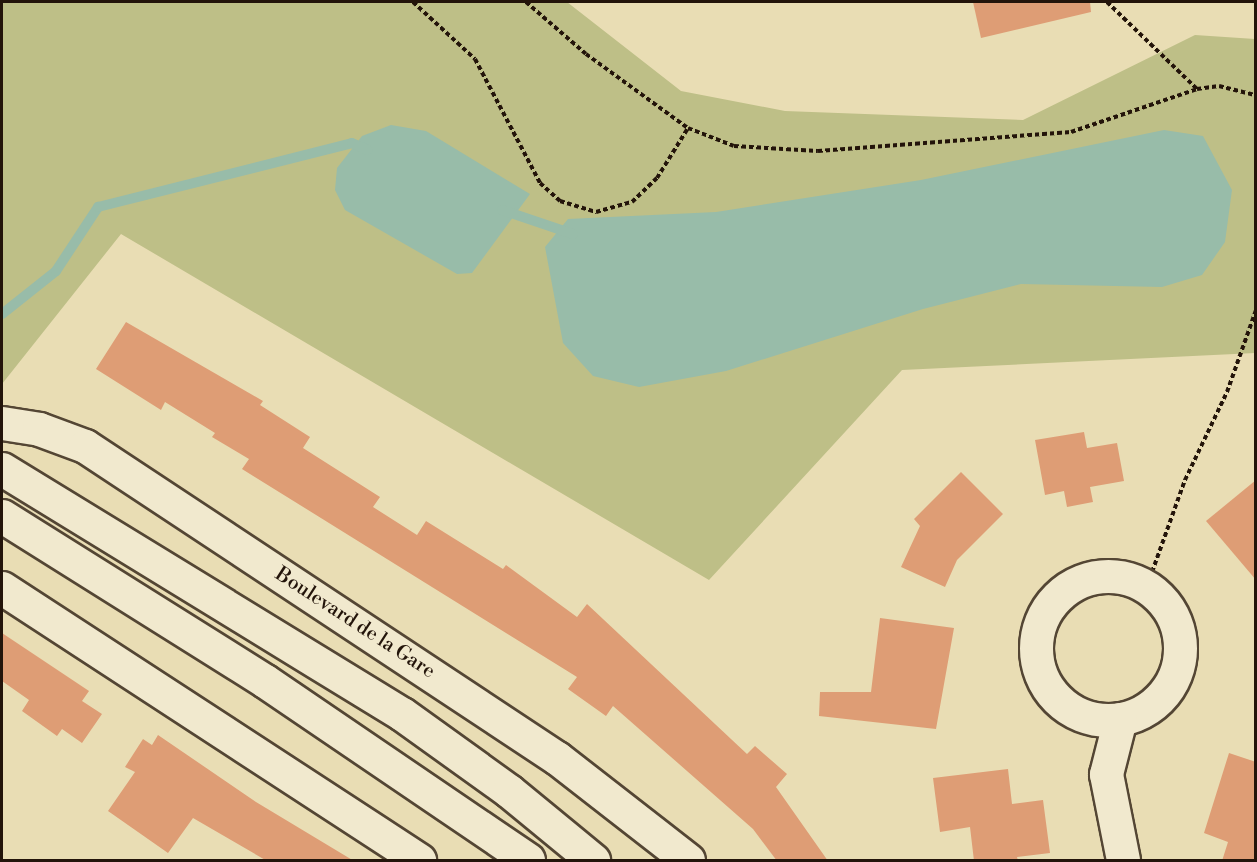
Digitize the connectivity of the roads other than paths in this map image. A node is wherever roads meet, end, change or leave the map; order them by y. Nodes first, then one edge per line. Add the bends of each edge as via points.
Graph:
1 (2, 423) edge
2 (2, 469) edge
3 (2, 516) edge
4 (2, 588) edge
5 (1120, 719) junction
6 (419, 861) edge
7 (528, 861) edge
8 (593, 861) edge
9 (688, 861) edge
10 (1123, 861) edge

1 - 9 street, Boulevard de la Gare via 39,429 85,446 558,758
2 - 8 street via 402,714 509,791
3 - 7 street via 265,681
4 - 6 street
5 - 5 street via 1144,711 1164,695 1179,667 1181,642 1170,608 1147,586 1119,576 1097,576 1057,597 1037,636 1037,660 1046,684 1067,707 1090,718
5 - 10 street via 1106,774

